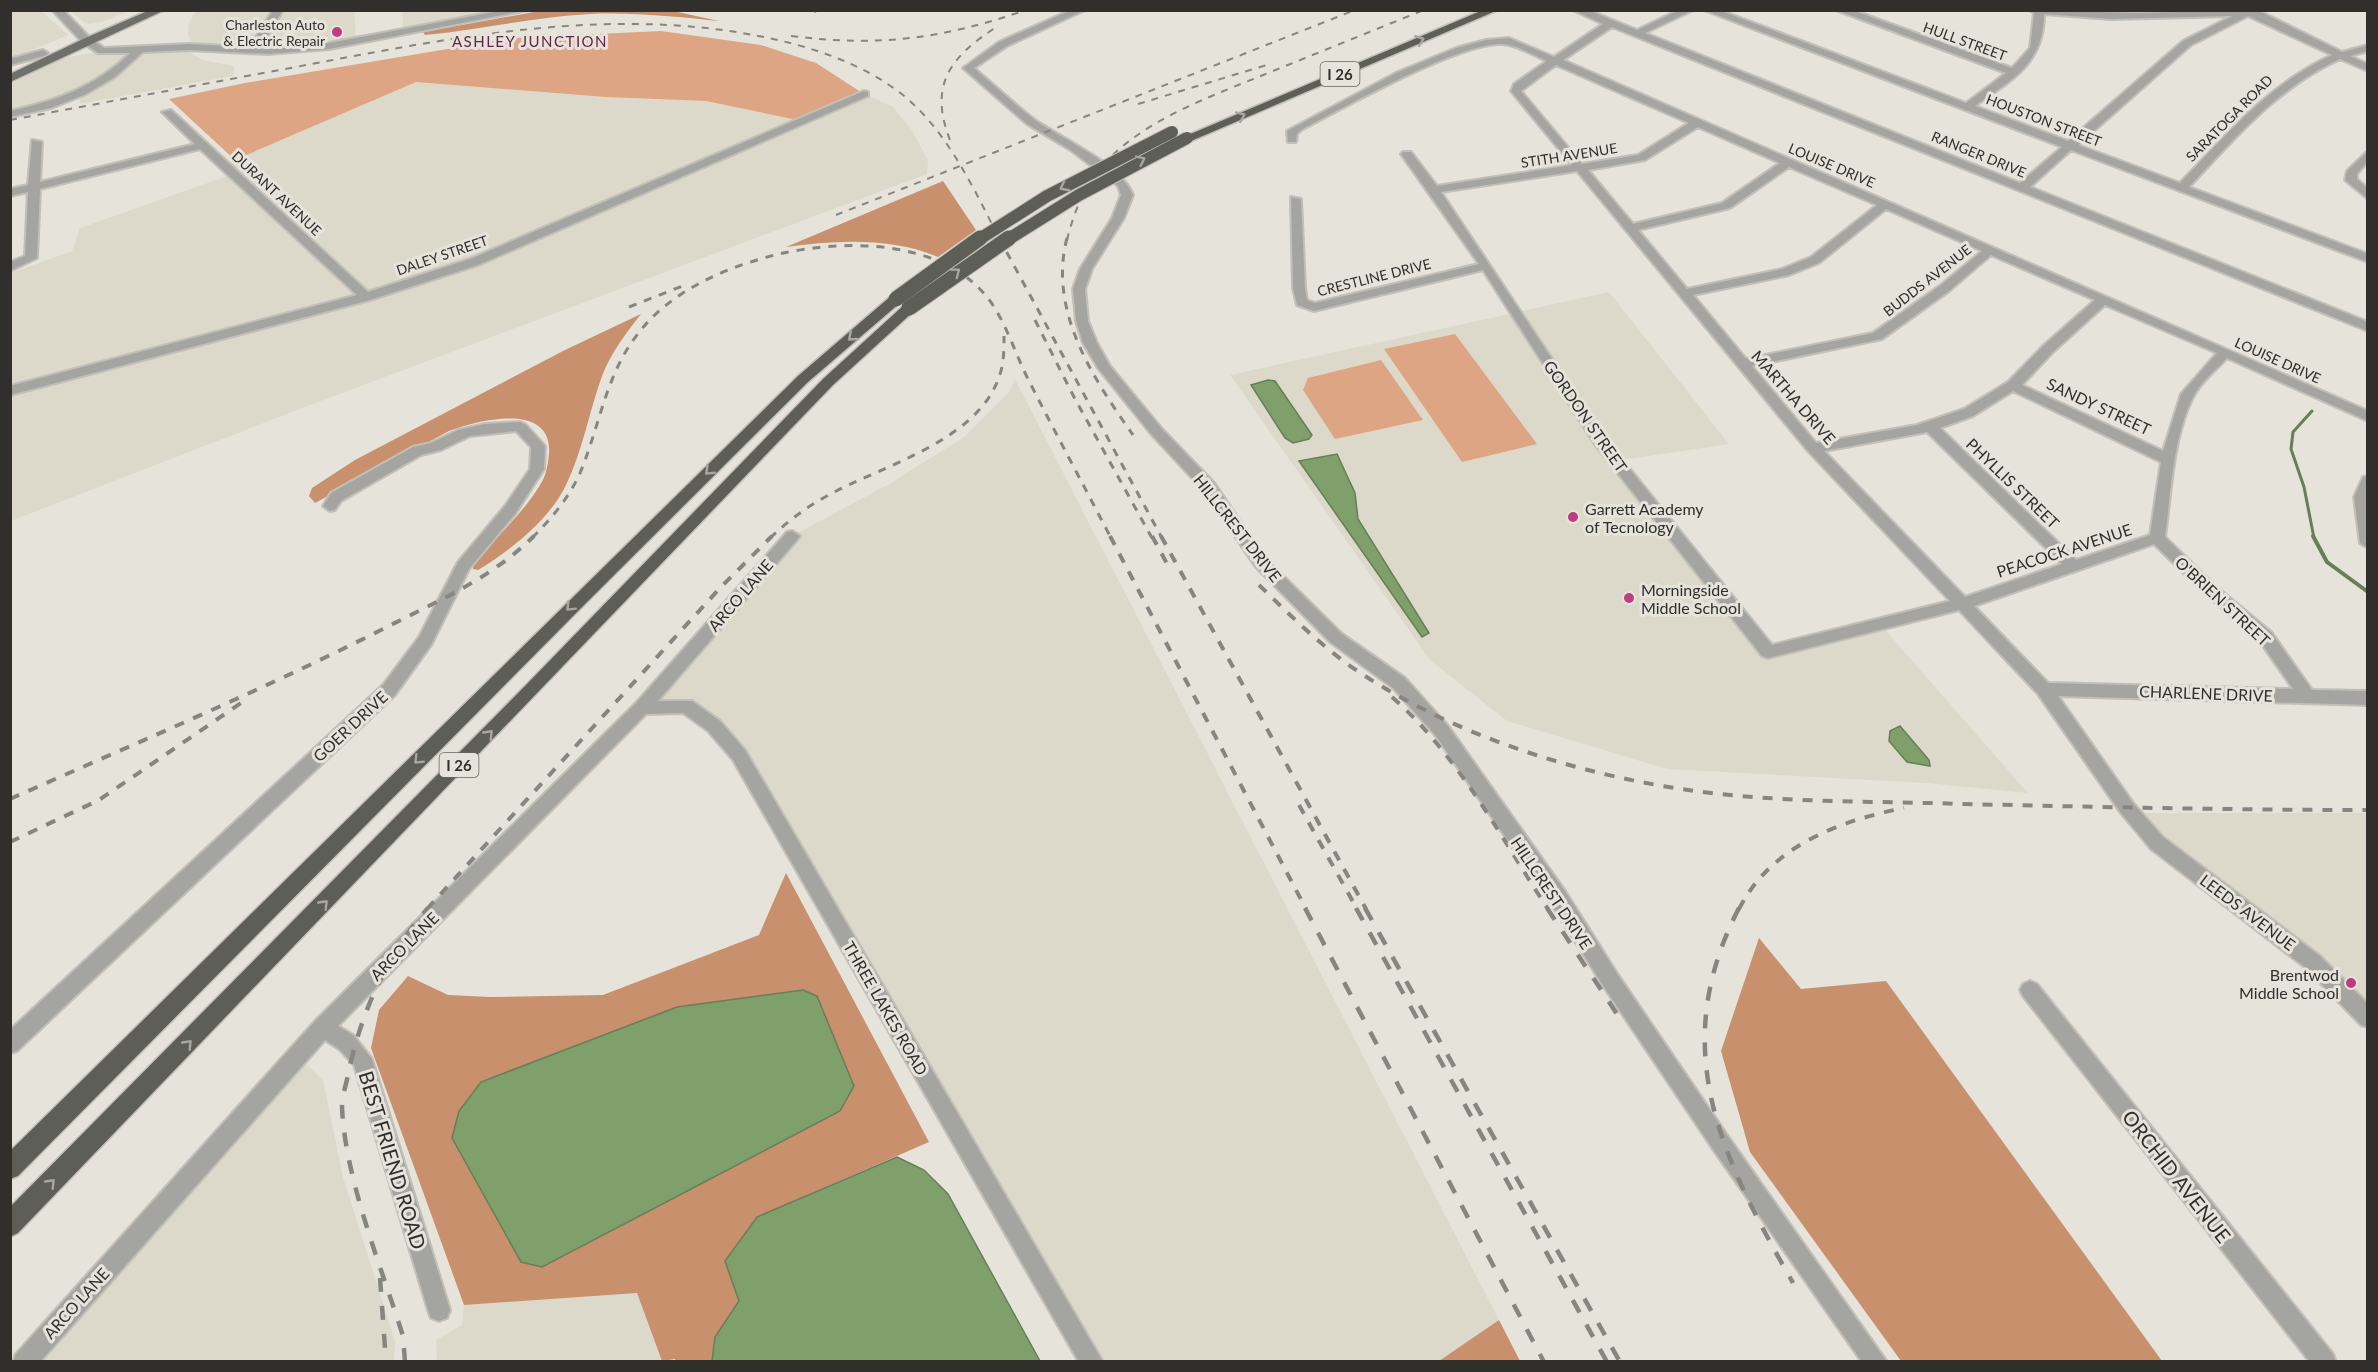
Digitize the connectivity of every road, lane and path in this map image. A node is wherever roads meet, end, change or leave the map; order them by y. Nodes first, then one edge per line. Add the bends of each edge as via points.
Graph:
1 (57, 10) edge
2 (145, 10) edge
3 (160, 10) edge
4 (278, 10) edge
5 (1080, 10) edge
6 (1465, 10) edge
7 (1493, 10) edge
8 (1578, 10) edge
9 (1688, 10) edge
10 (1709, 10) edge
11 (1841, 10) edge
12 (2034, 10) edge
13 (518, 11) edge
14 (2039, 11) edge
15 (2247, 11) edge
16 (1611, 23) junction
17 (1636, 34) junction
18 (84, 39) junction
19 (2367, 48) edge
20 (139, 50) junction
21 (253, 51) junction
22 (43, 53) junction
23 (2337, 55) junction
24 (1554, 60) junction
25 (10, 62) edge
26 (2367, 68) edge
27 (10, 69) edge
28 (2012, 72) junction
29 (10, 79) edge
30 (864, 94) dead end
31 (1967, 107) junction
32 (167, 112) dead end
33 (10, 114) edge
34 (1698, 122) junction
35 (1292, 140) dead end
36 (36, 142) dead end
37 (203, 145) junction
38 (2068, 146) junction
39 (1407, 154) dead end
40 (2367, 154) edge
41 (1789, 162) junction
42 (1583, 169) junction
43 (33, 187) junction
44 (2023, 187) junction
45 (2182, 188) junction
46 (1434, 190) junction
47 (10, 193) edge
48 (2367, 196) edge
49 (1295, 199) dead end
50 (1885, 204) junction
51 (1630, 228) junction
52 (1990, 250) junction
53 (2367, 258) edge
54 (1486, 266) junction
55 (10, 267) edge
56 (1684, 293) junction
57 (366, 297) junction
58 (2103, 300) junction
59 (903, 303) junction
60 (2367, 327) edge
61 (2225, 352) junction
62 (1742, 364) junction
63 (2013, 386) junction
64 (10, 391) edge
65 (2367, 417) edge
66 (1930, 426) junction
67 (1813, 448) junction
68 (428, 450) junction
69 (2169, 460) junction
70 (2367, 482) edge
71 (792, 536) dead end
72 (2157, 538) junction
73 (2367, 543) edge
74 (2072, 565) junction
75 (1961, 604) junction
76 (2044, 689) junction
77 (2307, 696) junction
78 (2367, 698) edge
79 (642, 708) junction
80 (2127, 808) joint
81 (197, 982) junction
82 (2030, 990) dead end
83 (2367, 1018) edge
84 (323, 1027) junction
85 (10, 1044) edge
86 (10, 1153) edge
87 (10, 1168) edge
88 (10, 1225) edge
89 (439, 1310) dead end
90 (24, 1362) edge
91 (1092, 1362) edge
92 (1876, 1362) edge
93 (2325, 1362) edge

1 - 18 street
2 - 18 main road
3 - 18 main road
4 - 21 street
5 - 92 street, HILLCREST DRIVE via 1003,44 969,68 1031,122 1123,184 1127,195 1118,218 1086,269 1079,289 1082,321 1090,343 1150,423 1209,487 1261,563 1336,638 1399,683 1442,731 1558,897 1722,1145
6 -> 59 highway, I 26, bridge via 1172,132 1047,196 974,242
59 -> 7 highway, I 26, bridge via 1046,212 1136,163
8 - 16 street, RANGER DRIVE
9 - 17 street
10 - 31 street, HOUSTON STREET
11 - 28 street, HULL STREET
12 - 14 street
13 - 21 street via 329,46
14 - 15 street via 2168,17
14 - 28 street via 2039,32 2033,51
15 - 23 street
15 - 38 street via 2187,43
16 - 17 street, RANGER DRIVE
16 - 24 street, MARTHA DRIVE
17 - 44 street, RANGER DRIVE
18 - 20 street via 102,51
18 - 22 main road
18 - 29 main road
19 - 23 street, SARATOGA ROAD
20 - 21 street via 189,47
20 - 33 street via 112,76 82,94
22 - 25 street
22 - 27 main road
23 - 26 street
23 - 45 street, SARATOGA ROAD via 2282,85
24 - 34 street, LOUISE DRIVE
24 - 35 street, LOUISE DRIVE via 1509,42 1474,45 1297,128 1291,133
24 - 42 street, MARTHA DRIVE via 1516,91
28 - 31 street
30 - 57 street, DALEY STREET via 474,262
31 - 38 street, HOUSTON STREET
32 - 37 street, DURANT AVENUE
34 - 41 street, LOUISE DRIVE
34 - 42 street, STITH AVENUE via 1641,158
36 - 43 street
37 - 43 street
37 - 57 street, DURANT AVENUE
38 - 44 street
38 - 45 street, HOUSTON STREET
39 - 46 street, GORDON STREET
40 - 48 street via 2351,172 2351,180
41 - 50 street, LOUISE DRIVE
41 - 51 street via 1726,206
42 - 46 street, STITH AVENUE
42 - 51 street, MARTHA DRIVE
43 - 47 street
43 - 55 street via 31,258
44 - 60 street, RANGER DRIVE
45 - 53 street, HOUSTON STREET
46 - 54 street, GORDON STREET
49 - 54 street, CRESTLINE DRIVE via 1299,288 1301,302 1307,306
50 - 52 street, LOUISE DRIVE
50 - 56 street via 1815,260 1785,272
51 - 56 street, MARTHA DRIVE
52 - 58 street, LOUISE DRIVE
52 - 62 street, BUDDS AVENUE via 1877,336
54 - 75 street, GORDON STREET via 1599,440 1768,652
56 - 62 street, MARTHA DRIVE
57 - 64 street, DALEY STREET
58 - 61 street, LOUISE DRIVE
58 - 63 street
59 -> 81 highway, I 26 via 778,404
88 -> 59 highway, I 26 via 524,699
61 - 65 street, LOUISE DRIVE
61 - 69 street, PEACOCK AVENUE via 2189,392
62 - 67 street, MARTHA DRIVE
63 - 66 street via 1972,410
63 - 69 street, SANDY STREET
66 - 67 street
66 - 74 street, PHYLLIS STREET
67 - 75 street, MARTHA DRIVE
68 - 68 street, GOER DRIVE via 418,450 336,497 330,506 344,504 426,457
68 - 85 street, GOER DRIVE via 462,434 492,426 520,427 538,446 537,469 510,510 463,566 425,641 389,690
69 - 72 street, PEACOCK AVENUE
70 - 73 street via 2361,497
71 - 79 street, ARCO LANE
72 - 74 street, PEACOCK AVENUE
72 - 77 street, O'BRIEN STREET via 2265,636
74 - 75 street, PEACOCK AVENUE
75 - 76 street, MARTHA DRIVE
76 - 77 street, CHARLENE DRIVE
76 - 80 street, MARTHA DRIVE
77 - 78 street, CHARLENE DRIVE
79 - 84 street, ARCO LANE
79 - 91 street, THREE LAKES ROAD via 686,706 714,726 739,755
80 - 83 street, LEEDS AVENUE via 2157,843 2313,962
81 - 86 highway
81 - 87 highway, I 26
82 - 93 street, ORCHID AVENUE
84 - 89 street, BEST FRIEND ROAD via 362,1059
84 - 90 street, ARCO LANE

